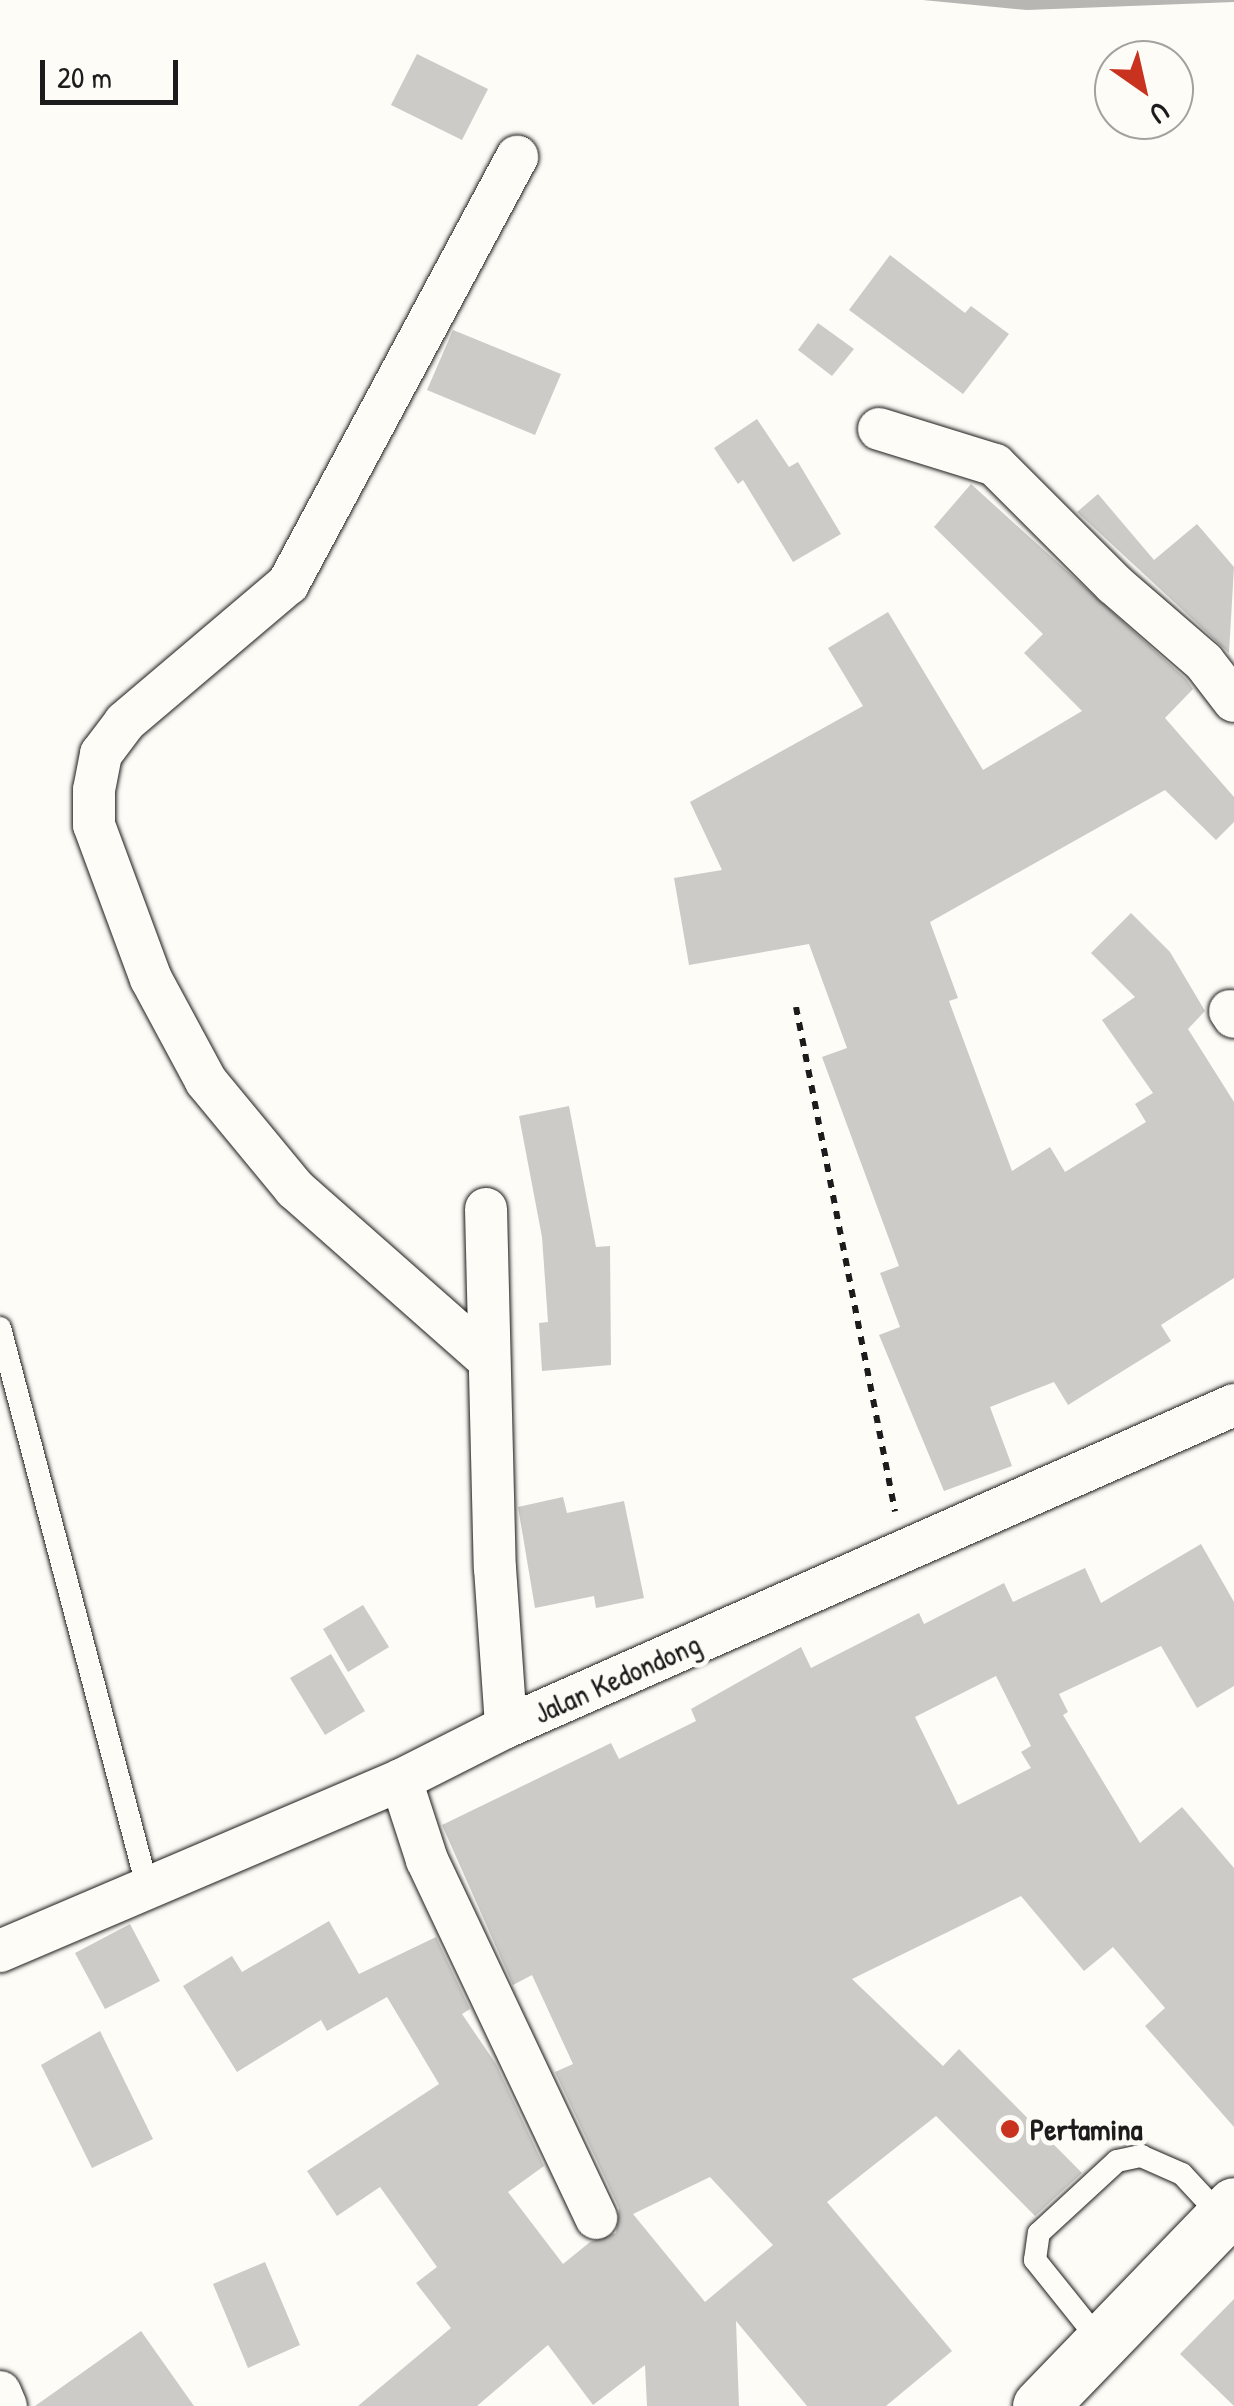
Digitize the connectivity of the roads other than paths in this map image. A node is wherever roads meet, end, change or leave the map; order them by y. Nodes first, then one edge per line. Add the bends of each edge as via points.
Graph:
1 (517, 157) dead end
2 (879, 429) dead end
3 (1234, 701) edge
4 (486, 1209) dead end
5 (0, 1328) edge
6 (489, 1360) junction
7 (1234, 1405) edge
8 (506, 1727) junction
9 (401, 1780) junction
10 (147, 1886) junction
11 (0, 1951) edge
12 (1230, 2211) edge
13 (596, 2218) dead end
14 (1100, 2342) junction
15 (0, 2392) edge
16 (1044, 2404) edge
17 (6, 2406) edge

1 - 6 street via 288,584 126,722 101,754 94,790 94,825 151,978 206,1081 295,1188
2 - 3 street via 995,465 1204,662
4 - 6 street
5 - 10 lane
6 - 8 street
7 - 8 street, Jalan Kedondong
8 - 9 street, Jalan Kedondong
9 - 10 street, Jalan Kedondong
9 - 13 street via 426,1860
10 - 11 street, Jalan Kedondong
12 - 14 main road
12 - 14 lane via 1182,2174 1141,2156 1117,2160 1039,2233 1035,2260
14 - 16 main road
15 - 17 street

